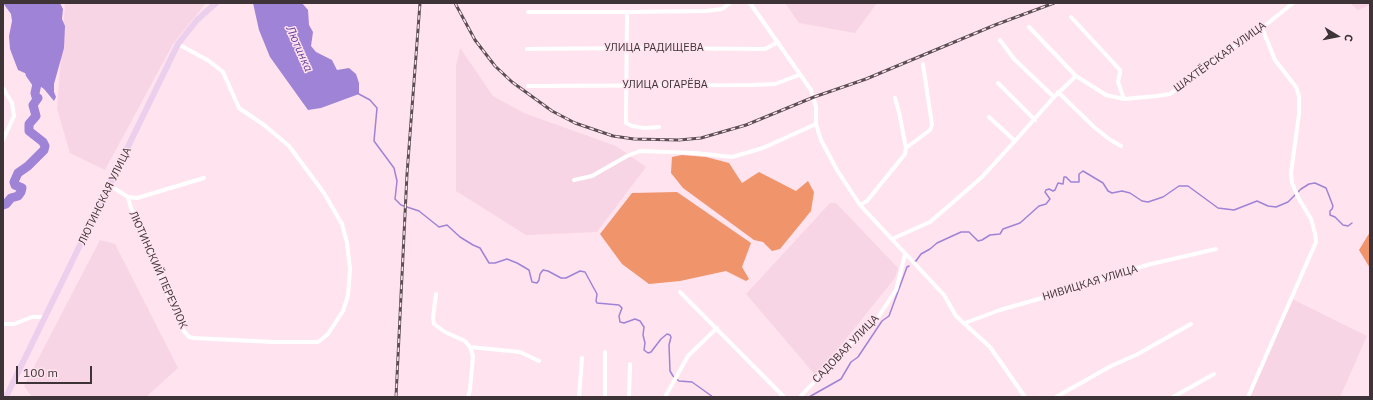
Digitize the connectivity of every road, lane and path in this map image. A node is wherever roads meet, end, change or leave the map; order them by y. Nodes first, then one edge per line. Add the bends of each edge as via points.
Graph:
1 (216, 3) edge
2 (730, 3) edge
3 (750, 3) edge
4 (1293, 3) edge
5 (528, 12) dead end
6 (627, 12) junction
7 (1071, 17) dead end
8 (1029, 27) dead end
9 (1262, 28) junction
10 (1000, 40) dead end
11 (778, 42) junction
12 (178, 44) junction
13 (627, 48) junction
14 (527, 49) dead end
15 (923, 64) dead end
16 (799, 75) junction
17 (1076, 76) junction
18 (998, 83) dead end
19 (626, 85) junction
20 (528, 86) dead end
21 (3, 88) edge
22 (1058, 92) junction
23 (1054, 97) junction
24 (894, 98) dead end
25 (1124, 99) junction
26 (989, 117) dead end
27 (1034, 120) junction
28 (816, 124) junction
29 (659, 127) dead end
30 (3, 140) edge
31 (1015, 141) junction
32 (1121, 146) dead end
33 (906, 148) junction
34 (204, 178) dead end
35 (574, 180) dead end
36 (110, 185) junction
37 (128, 198) junction
38 (860, 205) junction
39 (892, 239) junction
40 (1216, 248) dead end
41 (905, 254) junction
42 (680, 292) dead end
43 (436, 294) dead end
44 (46, 317) junction
45 (965, 323) junction
46 (3, 324) edge
47 (1191, 324) dead end
48 (716, 328) junction
49 (470, 347) junction
50 (605, 352) dead end
51 (582, 358) dead end
52 (539, 361) dead end
53 (630, 364) dead end
54 (1214, 374) dead end
55 (6, 397) edge
56 (468, 397) edge
57 (579, 397) edge
58 (604, 397) edge
59 (629, 397) edge
60 (665, 397) edge
61 (784, 397) edge
62 (800, 397) edge
63 (1025, 397) edge
64 (1056, 397) edge
65 (1174, 397) edge
66 (1248, 397) edge

1 - 12 main road, ЛЮТИНСКАЯ УЛИЦА via 197,20
2 - 6 street via 722,9
3 - 11 street
4 - 9 street, ШАХТЁРСКАЯ УЛИЦА
5 - 6 street
6 - 13 street
7 - 25 street via 1120,70 1118,82
8 - 17 street, ШАХТЁРСКАЯ УЛИЦА
9 - 25 street, ШАХТЁРСКАЯ УЛИЦА via 1170,94
9 - 66 street via 1275,60 1296,87 1299,96 1292,183 1312,219 1316,242
10 - 23 street via 1014,59
11 - 13 street, УЛИЦА РАДИЩЕВА via 765,49
11 - 16 street
12 - 36 main road, ЛЮТИНСКАЯ УЛИЦА
12 - 37 street, ЛЮТИНСКИЙ ПЕРЕУЛОК via 223,72 239,108 289,146 324,193 342,224 347,243 350,269 344,311 328,334 318,342 189,337 183,330
13 - 14 street, УЛИЦА РАДИЩЕВА
13 - 19 street
15 - 33 street via 932,125 930,130
16 - 19 street, УЛИЦА ОГАРЁВА via 776,84 752,86
16 - 28 street via 814,97
17 - 22 street
17 - 25 street, ШАХТЁРСКАЯ УЛИЦА via 1106,95
18 - 27 street
19 - 20 street, УЛИЦА ОГАРЁВА
19 - 29 street via 626,123 644,128
21 - 30 street via 12,103 14,116
22 - 23 street
22 - 32 street via 1094,127
23 - 27 street
24 - 33 street
26 - 31 street
27 - 31 street
28 - 35 street via 763,148 732,157 640,151 592,176
28 - 38 street via 821,140 837,170
31 - 39 street via 982,177 930,222
33 - 38 street via 905,154 893,170 867,201
34 - 37 street via 137,198
36 - 37 street, ЛЮТИНСКИЙ ПЕРЕУЛОК
36 - 44 main road, ЛЮТИНСКАЯ УЛИЦА
38 - 39 street
39 - 41 street
40 - 45 street, НИВИЦКАЯ УЛИЦА via 1147,265
41 - 45 street via 944,295 956,316
41 - 62 street, САДОВАЯ УЛИЦА via 896,290 877,319
42 - 48 street
43 - 49 street via 432,318 434,324 465,341
44 - 46 street via 32,317 14,324
44 - 55 main road, ЛЮТИНСКАЯ УЛИЦА
45 - 63 street via 990,347
47 - 64 street
48 - 60 street via 688,356
48 - 61 street
49 - 52 street via 520,352
49 - 56 street via 472,356
50 - 58 street
51 - 57 street
53 - 59 street
54 - 65 street

